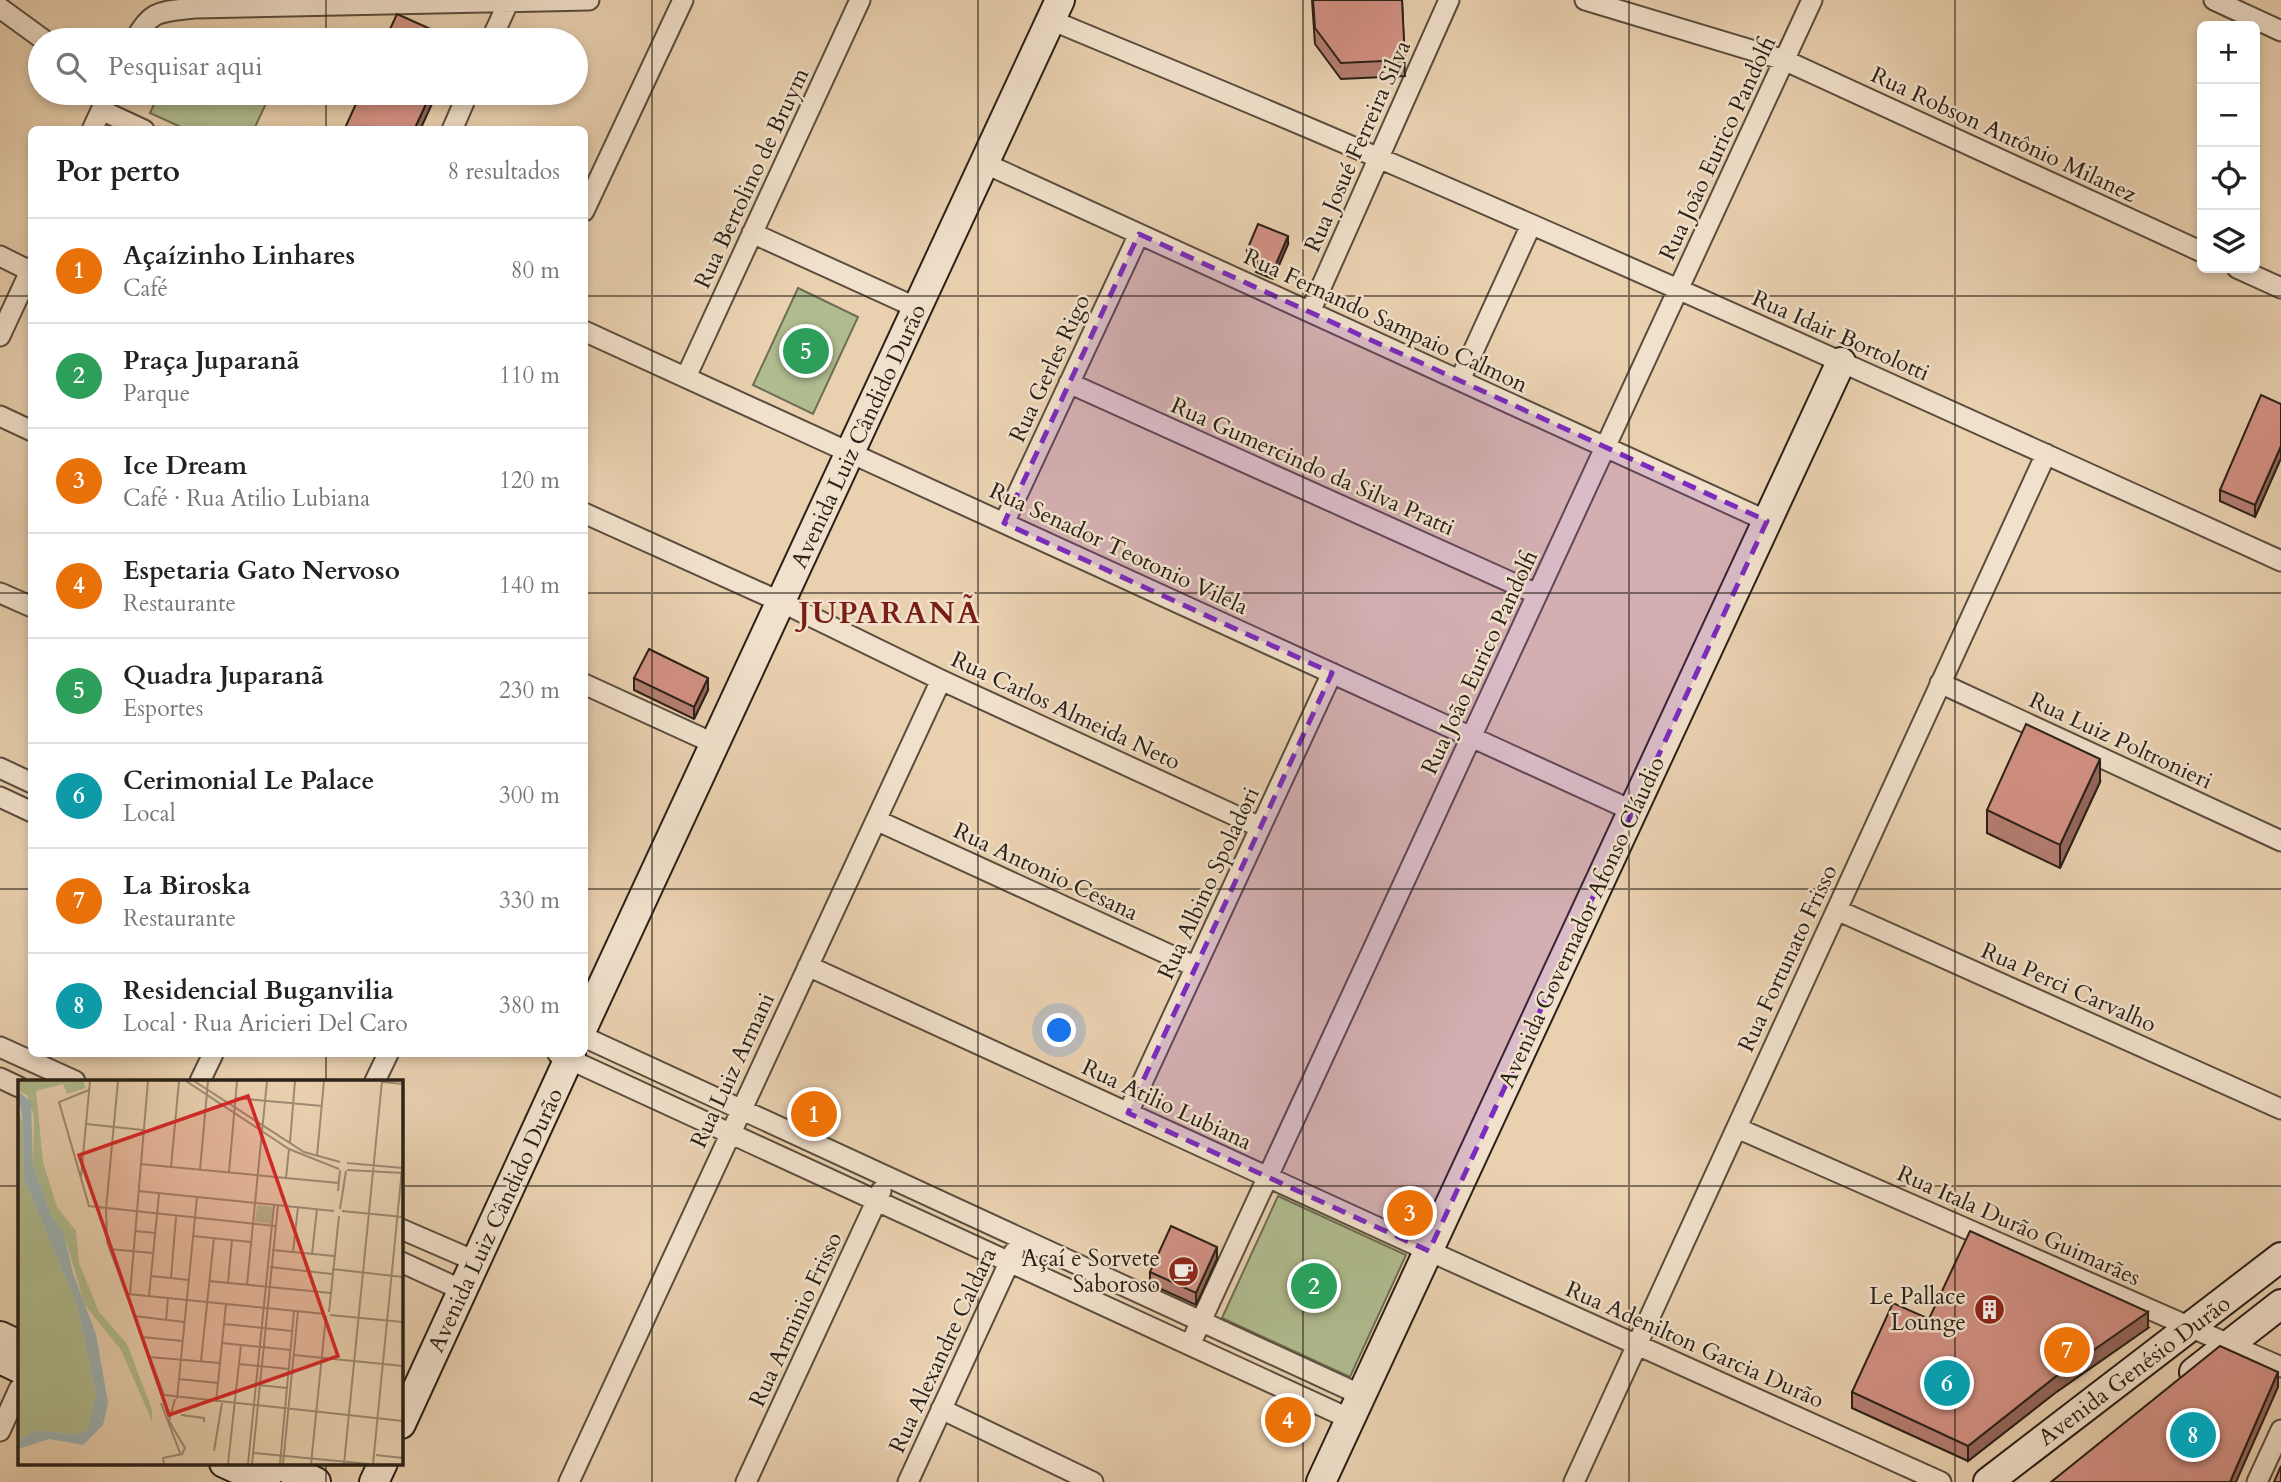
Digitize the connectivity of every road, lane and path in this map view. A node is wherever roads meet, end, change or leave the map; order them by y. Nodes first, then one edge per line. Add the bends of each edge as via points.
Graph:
1 (589, 0) edge
2 (683, 0) edge
3 (860, 0) edge
4 (1450, 0) edge
5 (1585, 0) edge
6 (1812, 0) edge
7 (2214, 0) edge
8 (508, 3) junction
9 (2232, 5) edge
10 (0, 8) edge
11 (1056, 10) edge
12 (28, 28) edge
13 (141, 28) edge
14 (497, 28) edge
15 (2281, 30) edge
16 (1784, 60) junction
17 (103, 105) edge
18 (110, 105) edge
19 (463, 105) edge
20 (94, 126) edge
21 (139, 126) edge
22 (454, 126) edge
23 (1379, 158) junction
24 (984, 163) junction
25 (588, 202) edge
26 (1531, 225) junction
27 (752, 233) junction
28 (1139, 234) junction
29 (2197, 250) edge
30 (0, 256) edge
31 (28, 268) edge
32 (2247, 273) edge
33 (28, 275) edge
34 (2281, 288) edge
35 (1678, 289) junction
36 (917, 308) junction
37 (1310, 312) junction
38 (588, 333) edge
39 (0, 336) edge
40 (1841, 362) junction
41 (685, 377) junction
42 (1460, 380) junction
43 (1069, 383) junction
44 (0, 416) edge
45 (28, 429) edge
46 (1605, 447) junction
47 (850, 452) junction
48 (2046, 454) junction
49 (588, 515) edge
50 (1768, 521) junction
51 (1004, 523) junction
52 (2281, 561) edge
53 (0, 593) edge
54 (1537, 594) junction
55 (781, 602) junction
56 (28, 605) edge
57 (1332, 673) junction
58 (940, 680) junction
59 (1940, 683) junction
60 (588, 686) edge
61 (1471, 737) junction
62 (715, 744) junction
63 (0, 768) edge
64 (28, 781) edge
65 (0, 797) edge
66 (28, 809) edge
67 (1633, 811) junction
68 (876, 820) junction
69 (1261, 827) junction
70 (2281, 841) edge
71 (1837, 909) junction
72 (808, 966) junction
73 (1196, 967) junction
74 (588, 1016) edge
75 (0, 1047) edge
76 (28, 1055) edge
77 (212, 1057) edge
78 (387, 1057) edge
79 (567, 1057) edge
80 (582, 1057) edge
81 (587, 1057) edge
82 (38, 1058) edge
83 (0, 1078) edge
84 (73, 1080) edge
85 (200, 1080) edge
86 (375, 1080) edge
87 (18, 1087) edge
88 (2281, 1109) edge
89 (741, 1110) junction
90 (1128, 1113) junction
91 (1737, 1128) junction
92 (729, 1133) junction
93 (888, 1177) junction
94 (1268, 1177) junction
95 (877, 1201) junction
96 (402, 1228) edge
97 (1020, 1238) junction
98 (1429, 1251) junction
99 (2281, 1257) edge
100 (475, 1261) junction
101 (402, 1262) edge
102 (1009, 1262) junction
103 (462, 1290) junction
104 (2281, 1304) edge
105 (1201, 1321) junction
106 (2191, 1326) junction
107 (0, 1336) edge
108 (2229, 1344) junction
109 (18, 1345) edge
110 (1189, 1345) junction
111 (1637, 1345) junction
112 (0, 1359) edge
113 (2281, 1367) edge
114 (18, 1368) edge
115 (2174, 1387) edge
116 (18, 1391) edge
117 (1356, 1407) junction
118 (941, 1409) junction
119 (402, 1422) edge
120 (0, 1430) edge
121 (2281, 1430) edge
122 (226, 1464) edge
123 (277, 1464) edge
124 (383, 1464) edge
125 (266, 1482) edge
126 (316, 1482) edge
127 (374, 1482) edge
128 (569, 1482) edge
129 (746, 1482) edge
130 (908, 1482) edge
131 (1093, 1482) edge
132 (1321, 1482) edge
133 (1574, 1482) edge
134 (1941, 1482) edge
135 (1988, 1482) edge
136 (2257, 1482) edge

1 - 8 street
2 - 25 street
3 - 27 street, Rua Bertolino de Bruym
4 - 23 street, Rua Josué Ferreira Silva
5 - 16 street, Rua Robson Antônio Milanez
6 - 16 street, Rua João Eurico Pandolfi
7 - 9 street
8 - 13 street via 194,8 164,12 145,21
8 - 14 street
9 - 15 street
10 - 12 street
11 - 23 street, Rua Idair Bortolotti
11 - 24 street, Avenida Luiz Cândido Durão
16 - 29 street, Rua Robson Antônio Milanez
16 - 35 street, Rua João Eurico Pandolfi
17 - 20 street
18 - 21 street
19 - 22 street
23 - 26 street, Rua Idair Bortolotti
23 - 37 street, Rua Josué Ferreira Silva
24 - 28 street, Rua Fernando Sampaio Calmon
24 - 36 street, Avenida Luiz Cândido Durão
26 - 35 street, Rua Idair Bortolotti
26 - 42 street
27 - 36 street
27 - 41 street, Rua Bertolino de Bruym
28 - 37 street, Rua Fernando Sampaio Calmon
28 - 43 street, Rua Gerles Rigo
30 - 31 street
32 - 34 street
33 - 39 street
35 - 40 street, Rua Idair Bortolotti
35 - 46 street, Rua João Eurico Pandolfi
36 - 47 street, Avenida Luiz Cândido Durão
37 - 42 street, Rua Fernando Sampaio Calmon
38 - 41 street, Rua Senador Teotonio Vilela
40 - 48 street, Rua Idair Bortolotti
40 - 50 street, Avenida Governador Afonso Cláudio
41 - 47 street, Rua Senador Teotonio Vilela
42 - 46 street, Rua Fernando Sampaio Calmon
43 - 51 street, Rua Gerles Rigo
43 - 54 street, Rua Gumercindo da Silva Pratti
44 - 45 street
46 - 50 street, Rua Fernando Sampaio Calmon
46 - 54 street, Rua João Eurico Pandolfi
47 - 51 street, Rua Senador Teotonio Vilela
47 - 55 street, Avenida Luiz Cândido Durão
48 - 52 street, Rua Idair Bortolotti
48 - 59 street, Rua Fortunato Frisso
49 - 55 street, Rua Carlos Almeida Neto
50 - 67 street, Avenida Governador Afonso Cláudio
51 - 57 street, Rua Senador Teotonio Vilela
53 - 56 street
54 - 61 street, Rua João Eurico Pandolfi
55 - 58 street, Rua Carlos Almeida Neto
55 - 62 street, Avenida Luiz Cândido Durão
57 - 61 street, Rua Senador Teotonio Vilela
57 - 69 street, Rua Albino Spoladori
58 - 68 street, Rua Luiz Armani
58 - 69 street, Rua Carlos Almeida Neto
59 - 70 street, Rua Luiz Poltronieri
59 - 71 street, Rua Fortunato Frisso
60 - 62 street
61 - 67 street, Rua Senador Teotonio Vilela
61 - 94 street, Rua João Eurico Pandolfi
62 - 74 street, Avenida Luiz Cândido Durão
63 - 64 street
65 - 66 street
67 - 98 street, Avenida Governador Afonso Cláudio
68 - 72 street, Rua Luiz Armani
68 - 73 street, Rua Antonio Cesana
69 - 73 street, Rua Albino Spoladori
71 - 88 street, Rua Perci Carvalho
71 - 91 street, Rua Fortunato Frisso
72 - 89 street, Rua Luiz Armani
72 - 90 street, Rua Atilio Lubiana
73 - 90 street, Rua Albino Spoladori
75 - 76 street
77 - 85 street
78 - 86 street
79 - 100 street, Avenida Luiz Cândido Durão
80 - 92 street
81 - 89 street
82 - 84 street
83 - 87 street
89 - 92 street, Rua Luiz Armani
89 - 93 street
90 - 94 street, Rua Atilio Lubiana
91 - 106 street, Rua Itala Durão Guimarães
91 - 111 street, Rua Fortunato Frisso
92 - 95 street
92 - 128 street, Rua Luiz Armani
93 - 95 street, Rua Arminio Frisso
93 - 97 street
94 - 98 street, Rua Atilio Lubiana
94 - 105 street, Rua João Eurico Pandolfi
95 - 102 street
95 - 129 street, Rua Arminio Frisso
96 - 100 street
97 - 102 street, Rua Alexandre Caldara
97 - 105 street
98 - 111 street, Rua Adenilton Garcia Durão
98 - 117 street, Avenida Governador Afonso Cláudio
99 - 106 street, Avenida Genésio Durão
100 - 103 street, Avenida Luiz Cândido Durão
101 - 103 street
102 - 110 street
102 - 118 street, Rua Alexandre Caldara
103 - 119 street, Avenida Luiz Cândido Durão
104 - 108 street
105 - 110 street, Rua João Eurico Pandolfi
105 - 117 street
106 - 108 street, Rua Itala Durão Guimarães
106 - 135 street, Avenida Genésio Durão
107 - 109 street
108 - 113 street, Rua Itala Durão Guimarães
108 - 115 street
110 - 117 street
111 - 133 street, Rua Fortunato Frisso
111 - 134 street, Rua Adenilton Garcia Durão
112 - 114 street
116 - 120 street
117 - 132 street, Avenida Governador Afonso Cláudio
118 - 130 street, Rua Alexandre Caldara
118 - 131 street
121 - 136 street
122 - 125 street
123 - 126 street
124 - 127 street

